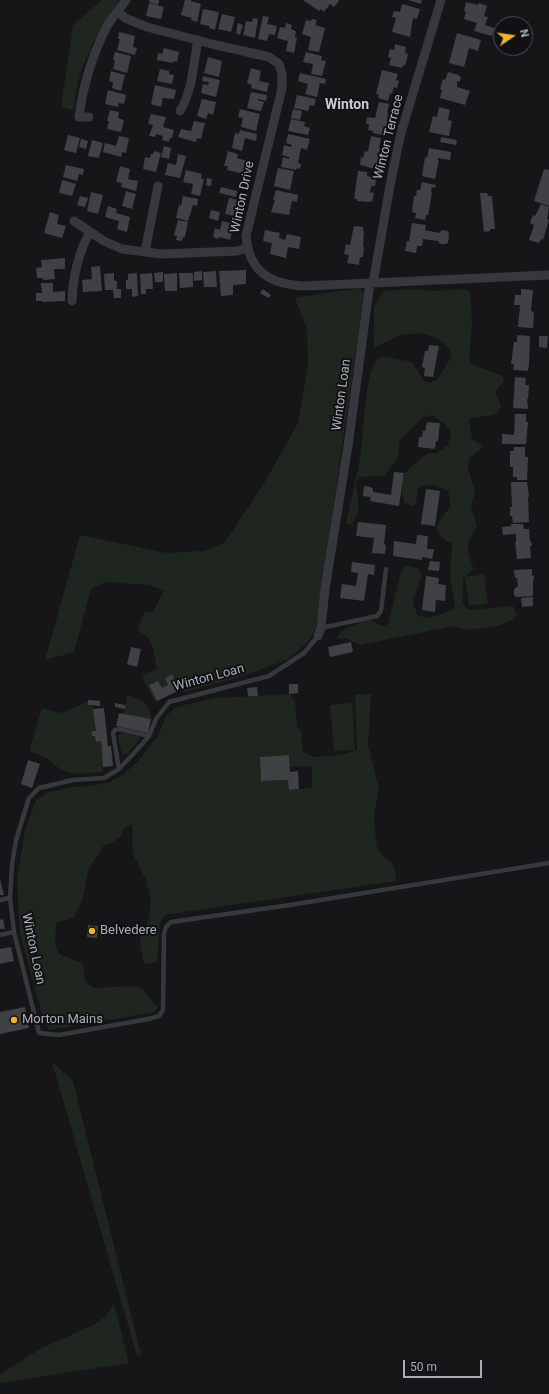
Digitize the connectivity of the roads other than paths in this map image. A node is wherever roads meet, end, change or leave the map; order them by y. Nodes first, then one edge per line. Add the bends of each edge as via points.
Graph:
1 (126, 0) edge
2 (442, 0) edge
3 (118, 11) junction
4 (198, 40) junction
5 (180, 111) dead end
6 (88, 117) dead end
7 (158, 186) dead end
8 (74, 221) dead end
9 (90, 232) junction
10 (247, 248) junction
11 (145, 252) junction
12 (549, 275) edge
13 (372, 283) junction
14 (72, 301) dead end
15 (386, 570) dead end
16 (319, 632) junction
17 (149, 736) junction
18 (119, 769) junction
19 (549, 863) edge
20 (10, 898) junction
21 (0, 900) edge
22 (14, 932) junction
23 (0, 935) edge

1 - 3 street
2 - 13 street, Winton Terrace via 401,133
3 - 4 street, Winton Drive via 125,18 147,27
3 - 6 street via 107,27 82,93 79,117
4 - 5 street via 192,82
4 - 10 street, Winton Drive via 269,56 279,64 282,74 282,88 246,236
7 - 11 street via 159,200
8 - 9 street
9 - 11 street via 122,249
9 - 14 street via 77,265
10 - 11 street via 191,254
10 - 13 street, Winton Drive via 252,261 262,273 288,285
12 - 13 street, Winton Drive
13 - 16 street, Winton Loan
15 - 16 lane via 381,611 377,616
16 - 17 lane, Winton Loan via 304,653 269,676 169,702 156,719
17 - 18 lane, Winton Loan
17 - 18 lane via 115,730 113,733
18 - 20 lane, Winton Loan via 104,778 73,780 39,788 29,798 14,852
19 - 22 lane, Winton Loan via 171,922 164,934 163,1010 159,1016 59,1035 39,1033
20 - 21 lane
20 - 22 lane, Winton Loan
22 - 23 lane

